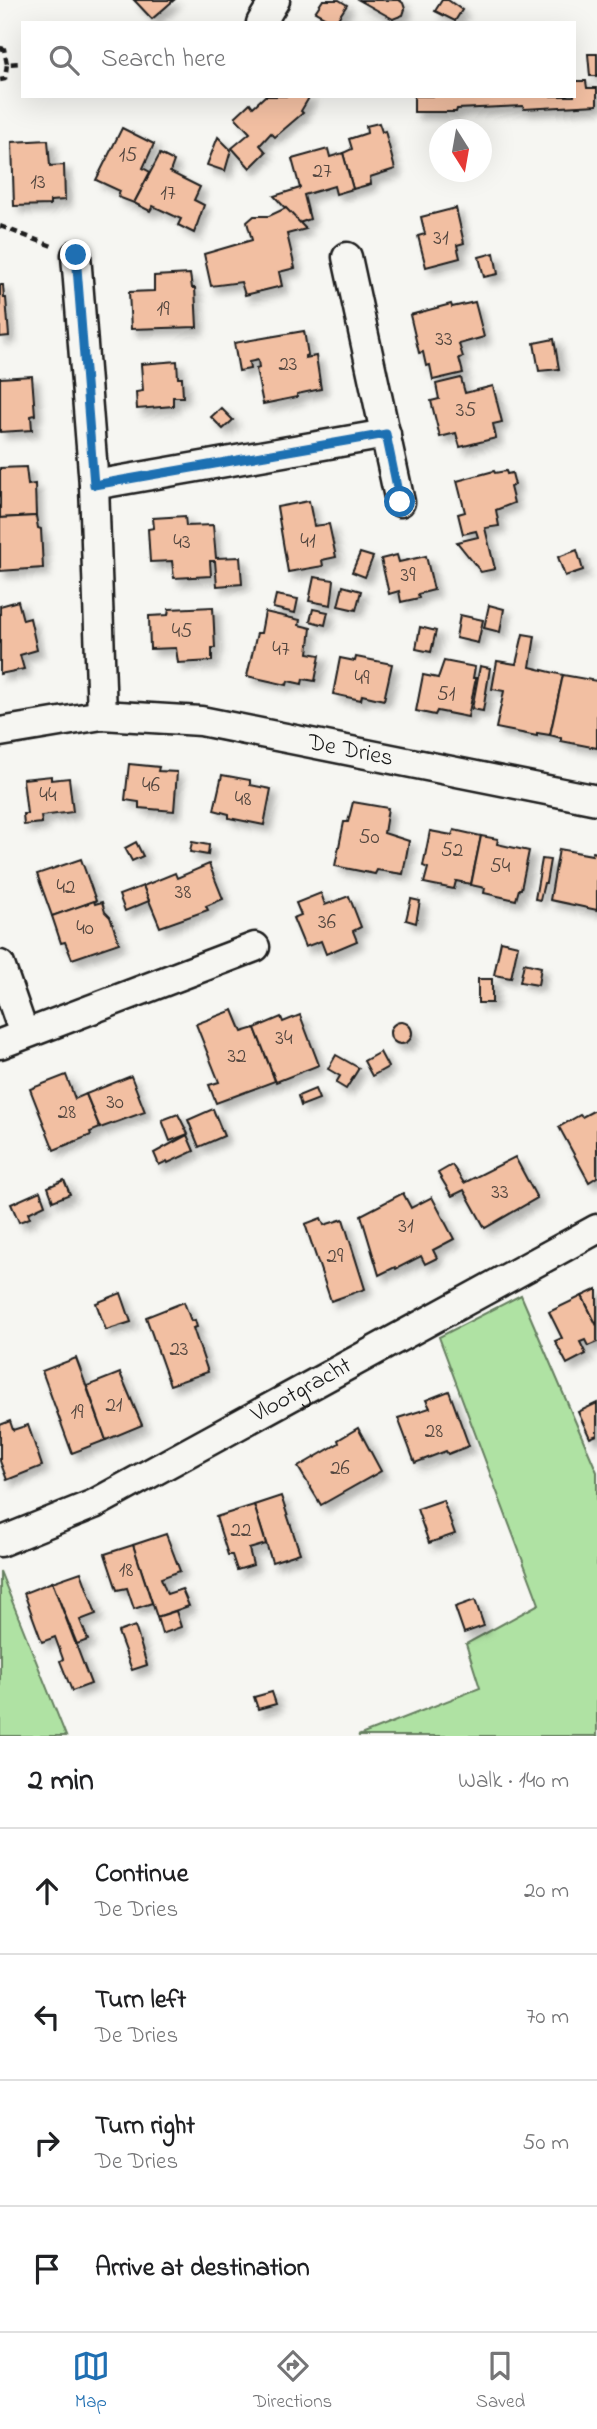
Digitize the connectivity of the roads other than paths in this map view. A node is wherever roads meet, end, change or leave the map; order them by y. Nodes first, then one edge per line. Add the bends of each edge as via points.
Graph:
1 (275, 0) edge
2 (262, 21) edge
3 (76, 255) road end
4 (347, 257) dead end
5 (386, 434) junction
6 (94, 485) junction
7 (400, 502) dead end
8 (103, 715) junction
9 (0, 732) edge
10 (597, 800) edge
11 (255, 947) dead end
12 (0, 965) edge
13 (12, 1039) edge
14 (597, 1228) edge
15 (0, 1542) edge

1 - 2 street
3 - 6 street
4 - 5 street
5 - 6 street
5 - 7 street
6 - 8 street
8 - 9 street, De Dries
8 - 10 street, De Dries via 201,721
11 - 13 street
12 - 13 street
14 - 15 street, Vlootgracht via 94,1504

